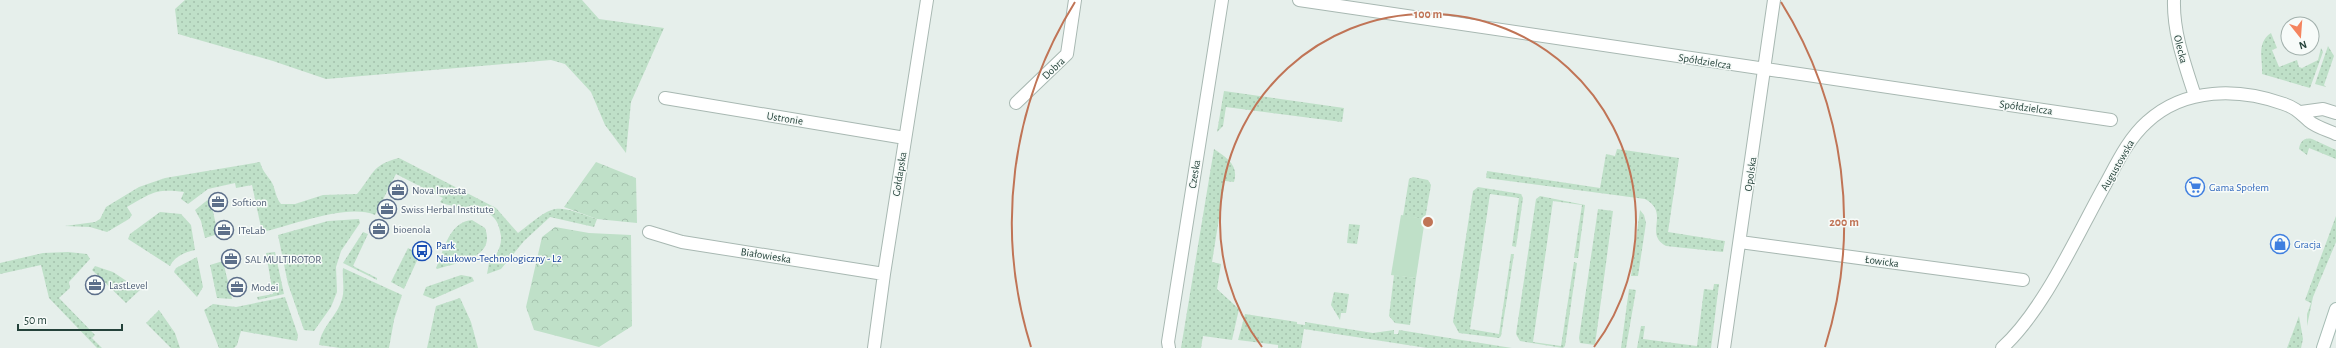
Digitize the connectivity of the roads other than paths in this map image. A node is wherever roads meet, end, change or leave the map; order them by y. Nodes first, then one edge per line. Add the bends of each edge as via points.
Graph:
1 (927, 0) edge
2 (1075, 0) edge
3 (1222, 0) edge
4 (1300, 0) edge
5 (1774, 0) edge
6 (2174, 0) edge
7 (1764, 70) junction
8 (2196, 96) junction
9 (665, 98) dead end
10 (1016, 103) dead end
11 (2301, 112) junction
12 (2336, 113) edge
13 (2111, 120) dead end
14 (2336, 134) edge
15 (905, 138) junction
16 (650, 232) dead end
17 (1740, 242) junction
18 (884, 274) junction
19 (2023, 280) dead end
20 (2336, 309) edge
21 (874, 348) edge
22 (1169, 348) edge
23 (1724, 348) edge
24 (2002, 348) edge
25 (2323, 348) edge

1 - 15 street, Gołdapska
2 - 10 street, Dobra via 1067,54
3 - 22 street, Czeska
4 - 7 street, Spółdzielcza
5 - 7 street, Opolska
6 - 8 street, Olecka via 2173,13 2180,47
7 - 13 street, Spółdzielcza
7 - 17 street, Opolska
8 - 11 street, Augustowska via 2223,92 2245,94 2286,104
8 - 24 street, Augustowska via 2161,111 2134,136 2044,294 2014,337
9 - 15 street, Ustronie
11 - 12 street via 2323,109
11 - 14 street, Augustowska via 2314,124
15 - 18 street, Gołdapska
16 - 18 street, Białowieska via 682,242
17 - 19 street, Łowicka
17 - 23 street, Opolska
18 - 21 street, Gołdapska
20 - 25 street

